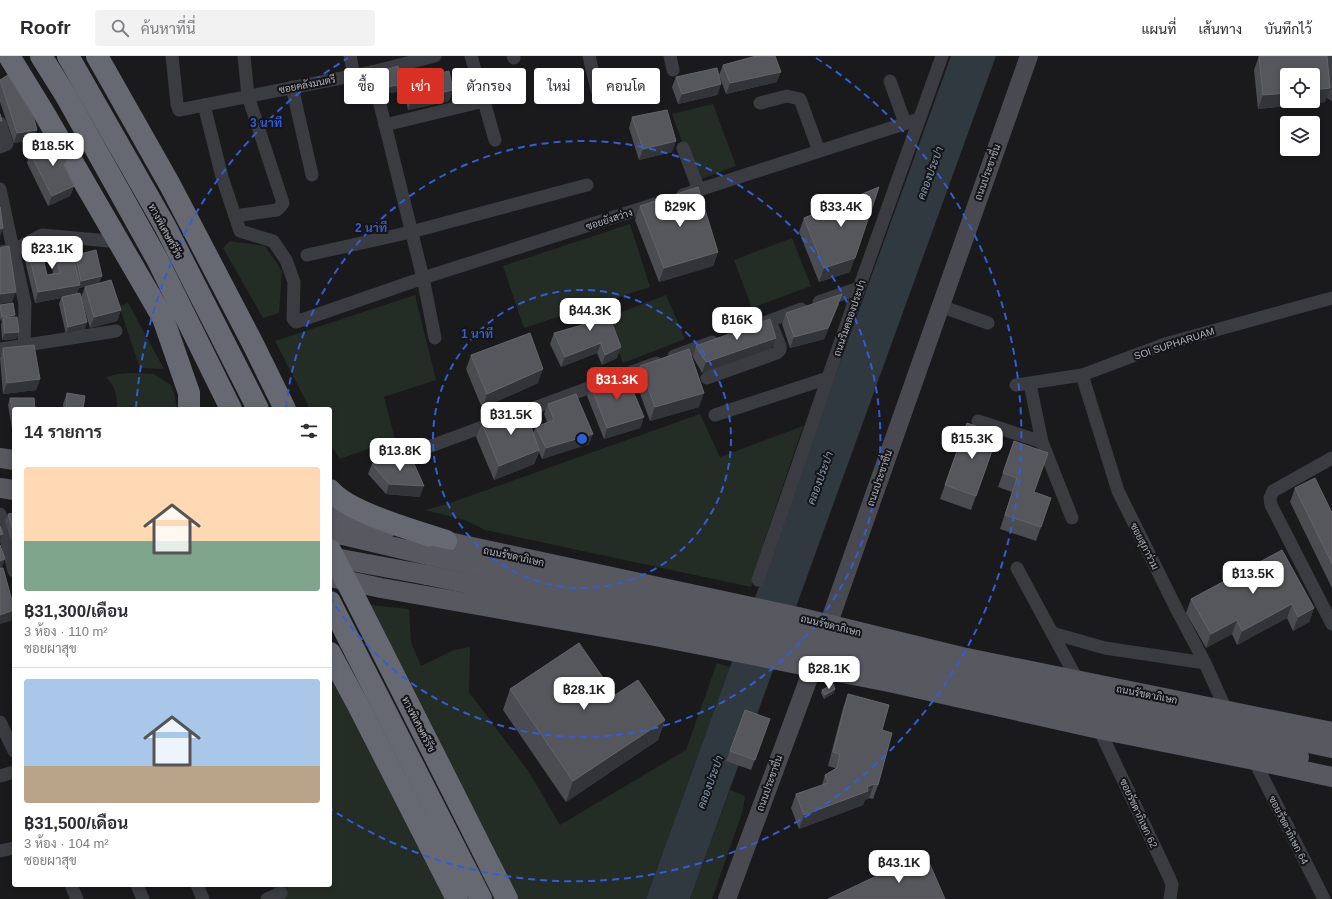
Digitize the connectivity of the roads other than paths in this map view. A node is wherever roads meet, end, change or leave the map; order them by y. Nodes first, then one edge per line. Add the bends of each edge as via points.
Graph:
1 (8, 56) edge
2 (41, 56) edge
3 (68, 56) edge
4 (97, 56) edge
5 (172, 56) edge
6 (244, 56) edge
7 (350, 56) edge
8 (435, 56) edge
9 (471, 56) edge
10 (589, 56) edge
11 (670, 56) edge
12 (942, 56) edge
13 (1029, 56) edge
14 (1326, 56) edge
15 (416, 58) edge
16 (353, 68) edge
17 (385, 68) edge
18 (474, 68) edge
19 (592, 69) edge
20 (673, 70) dead end
21 (344, 77) edge
22 (890, 81) dead end
23 (292, 87) junction
24 (1332, 94) edge
25 (248, 96) junction
26 (760, 103) dead end
27 (380, 104) edge
28 (472, 104) edge
29 (485, 104) edge
30 (204, 105) junction
31 (919, 119) junction
32 (0, 123) edge
33 (906, 123) junction
34 (385, 125) junction
35 (495, 140) dead end
36 (0, 147) edge
37 (683, 148) dead end
38 (819, 151) junction
39 (312, 175) dead end
40 (587, 185) dead end
41 (0, 189) edge
42 (699, 190) junction
43 (235, 216) junction
44 (411, 232) junction
45 (120, 242) junction
46 (14, 250) junction
47 (0, 252) edge
48 (308, 255) dead end
49 (423, 278) junction
50 (859, 288) junction
51 (1332, 298) edge
52 (940, 306) junction
53 (163, 318) junction
54 (770, 320) junction
55 (988, 323) dead end
56 (116, 331) dead end
57 (740, 331) edge
58 (725, 337) edge
59 (435, 338) dead end
60 (24, 345) junction
61 (0, 349) edge
62 (1082, 375) junction
63 (707, 378) dead end
64 (828, 378) junction
65 (1030, 384) junction
66 (1016, 385) dead end
67 (189, 407) edge
68 (215, 407) edge
69 (230, 407) edge
70 (257, 407) edge
71 (284, 407) edge
72 (715, 415) dead end
73 (978, 421) dead end
74 (1042, 442) junction
75 (401, 457) edge
76 (0, 458) edge
77 (1332, 458) edge
78 (12, 460) edge
79 (0, 488) edge
80 (12, 490) edge
81 (332, 492) edge
82 (0, 514) edge
83 (332, 517) edge
84 (1072, 518) dead end
85 (332, 532) edge
86 (439, 548) junction
87 (332, 554) edge
88 (332, 557) edge
89 (12, 563) edge
90 (1017, 568) dead end
91 (332, 577) edge
92 (758, 580) dead end
93 (659, 588) junction
94 (332, 606) edge
95 (1332, 624) edge
96 (827, 625) junction
97 (1052, 633) junction
98 (655, 636) junction
99 (332, 657) edge
100 (1205, 663) junction
101 (812, 667) junction
102 (1017, 669) junction
103 (1078, 681) junction
104 (1006, 708) junction
105 (1226, 710) junction
106 (0, 722) edge
107 (1099, 729) junction
108 (1332, 732) edge
109 (12, 747) edge
110 (1332, 748) edge
111 (1302, 749) junction
112 (1254, 760) junction
113 (1332, 763) edge
114 (12, 773) edge
115 (0, 776) edge
116 (1332, 777) edge
117 (12, 849) edge
118 (0, 852) edge
119 (72, 887) edge
120 (138, 887) edge
121 (198, 887) edge
122 (281, 893) dead end
123 (77, 899) edge
124 (143, 899) edge
125 (203, 899) edge
126 (267, 899) edge
127 (457, 899) edge
128 (481, 899) edge
129 (507, 899) edge
130 (727, 899) edge
131 (1170, 899) edge
132 (1324, 899) edge

1 - 45 highway
2 - 69 highway, ทางพิเศษศรีรัช via 70,102 157,259
3 - 70 highway, ทางพิเศษศรีรัช via 165,226
4 - 71 highway via 170,186
5 - 30 street, ซอยคลังมนตรี via 179,110
6 - 25 street
7 - 16 street
8 - 15 street, ซอยคลังมนตรี
9 - 18 street
10 - 19 street
11 - 20 street
12 - 31 street, ถนนริมคลองประปา
13 - 52 main road, ถนนประชาชื่น
14 - 24 street
15 - 17 street, ซอยคลังมนตรี
21 - 23 street, ซอยคลังมนตรี
22 - 33 street
23 - 25 street, ซอยคลังมนตรี
23 - 39 street
25 - 30 street, ซอยคลังมนตรี
25 - 43 street via 283,203 277,210
26 - 38 street via 787,96 800,98
27 - 34 street
28 - 34 street
29 - 35 street
30 - 43 street via 222,177
31 - 33 street, ซอยยังสว่าง
31 - 50 street, ถนนริมคลองประปา
32 - 36 street via 7,144
33 - 38 street, ซอยยังสว่าง
34 - 44 street
37 - 42 street
38 - 42 street, ซอยยังสว่าง
40 - 44 street
41 - 46 street
42 - 49 street, ซอยยังสว่าง
43 - 49 street, ซอยยังสว่าง via 240,231 273,241 286,260 294,282 293,319 296,322
44 - 48 street
44 - 49 street
45 - 46 street via 42,235
45 - 53 highway
46 - 47 street
46 - 60 street via 25,304
49 - 59 street
50 - 54 street
50 - 64 street, ถนนริมคลองประปา
51 - 62 street, SOI SUPHARUAM via 1165,344
52 - 55 street
52 - 96 main road, ถนนประชาชื่น
53 - 67 highway via 190,393
53 - 68 highway via 204,384
54 - 57 street
54 - 63 street via 780,346 777,353
56 - 60 street
58 - 75 street
60 - 61 street
62 - 65 street, SOI SUPHARUAM
62 - 100 street, ซอยสุภาร่วม via 1118,491
64 - 72 street
64 - 92 street, ถนนริมคลองประปา
65 - 66 street, SOI SUPHARUAM
65 - 74 street
73 - 74 street
74 - 84 street
76 - 78 main road
77 - 95 street via 1273,491 1270,498 1271,505
79 - 80 main road
81 - 86 highway via 365,513
82 - 89 street
83 - 86 main road, ถนนรัชดาภิเษก
85 - 86 main road, ถนนรัชดาภิเษก
86 - 93 main road, ถนนรัชดาภิเษก
86 - 111 main road, ถนนรัชดาภิเษก, bridge
87 - 129 highway, ทางพิเศษศรีรัช, bridge
88 - 111 main road, ถนนรัชดาภิเษก, bridge
90 - 97 street
91 - 98 main road
93 - 96 main road, ถนนรัชดาภิเษก
93 - 98 main road via 670,597 680,611 679,620 673,628
94 - 128 highway
96 - 101 main road, ถนนประชาชื่น
96 - 102 main road, ถนนรัชดาภิเษก
97 - 100 street via 1105,648
97 - 103 street
98 - 101 main road
99 - 127 highway
100 - 105 street, ซอยสุภาร่วม
101 - 104 main road
101 - 130 main road, ถนนประชาชื่น
102 - 103 main road, ถนนรัชดาภิเษก
102 - 104 main road via 1000,669 994,676 992,686 995,697
103 - 105 main road, ถนนรัชดาภิเษก
104 - 107 main road
105 - 108 main road, ถนนรัชดาภิเษก
106 - 109 street
107 - 112 main road
107 - 131 street, ซอยรัชดาภิเษก 62 via 1169,877 1172,885
110 - 111 main road, ถนนรัชดาภิเษก
111 - 113 main road, ถนนรัชดาภิเษก
112 - 116 main road
112 - 132 street, ซอยรัชดาภิเษก 64
114 - 115 street
117 - 118 street
119 - 123 street
120 - 124 street
121 - 125 street
122 - 126 street

